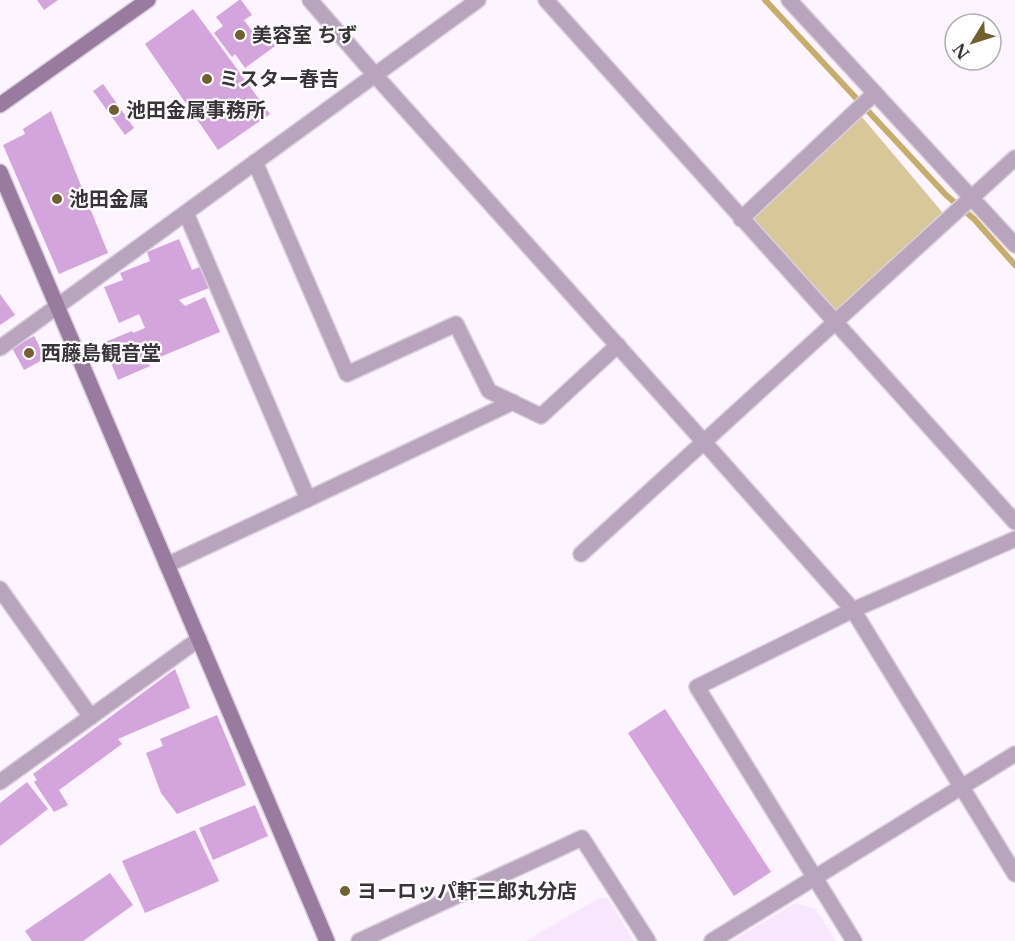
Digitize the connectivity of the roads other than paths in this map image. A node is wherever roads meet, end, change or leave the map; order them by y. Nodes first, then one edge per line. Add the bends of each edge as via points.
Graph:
1 (148, 0) edge
2 (310, 0) edge
3 (478, 0) edge
4 (546, 0) edge
5 (789, 0) edge
6 (375, 75) junction
7 (875, 93) junction
8 (0, 105) edge
9 (1015, 158) edge
10 (255, 162) junction
11 (0, 172) edge
12 (971, 198) junction
13 (186, 213) junction
14 (741, 219) junction
15 (1015, 246) edge
16 (57, 307) junction
17 (836, 322) junction
18 (618, 345) junction
19 (0, 348) edge
20 (513, 402) junction
21 (704, 442) junction
22 (309, 499) junction
23 (1015, 522) edge
24 (1015, 539) edge
25 (581, 554) dead end
26 (167, 566) junction
27 (0, 589) edge
28 (853, 610) junction
29 (199, 639) junction
30 (91, 717) junction
31 (1015, 754) edge
32 (0, 781) edge
33 (962, 787) junction
34 (1015, 874) edge
35 (814, 878) junction
36 (327, 941) edge
37 (359, 941) edge
38 (648, 941) edge
39 (712, 941) edge
40 (854, 941) edge

1 - 8 street
2 - 6 street
3 - 6 street
4 - 14 street
5 - 7 street
6 - 10 street
6 - 18 street
7 - 12 street
7 - 14 street
9 - 12 street
10 - 13 street
10 - 20 street via 347,374 456,324 489,391
11 - 16 street
12 - 15 street
12 - 17 street
13 - 16 street
13 - 22 street
14 - 17 street
16 - 19 street
16 - 26 street
17 - 21 street
17 - 23 street
18 - 20 street via 541,416
18 - 21 street
20 - 22 street
21 - 25 street
21 - 28 street
22 - 26 street
24 - 28 street
26 - 29 street
27 - 30 street
28 - 33 street
28 - 35 street via 697,687
29 - 30 street
29 - 36 street
30 - 32 street
31 - 33 street
33 - 34 street
33 - 35 street
35 - 39 street
35 - 40 street
37 - 38 street via 582,838

